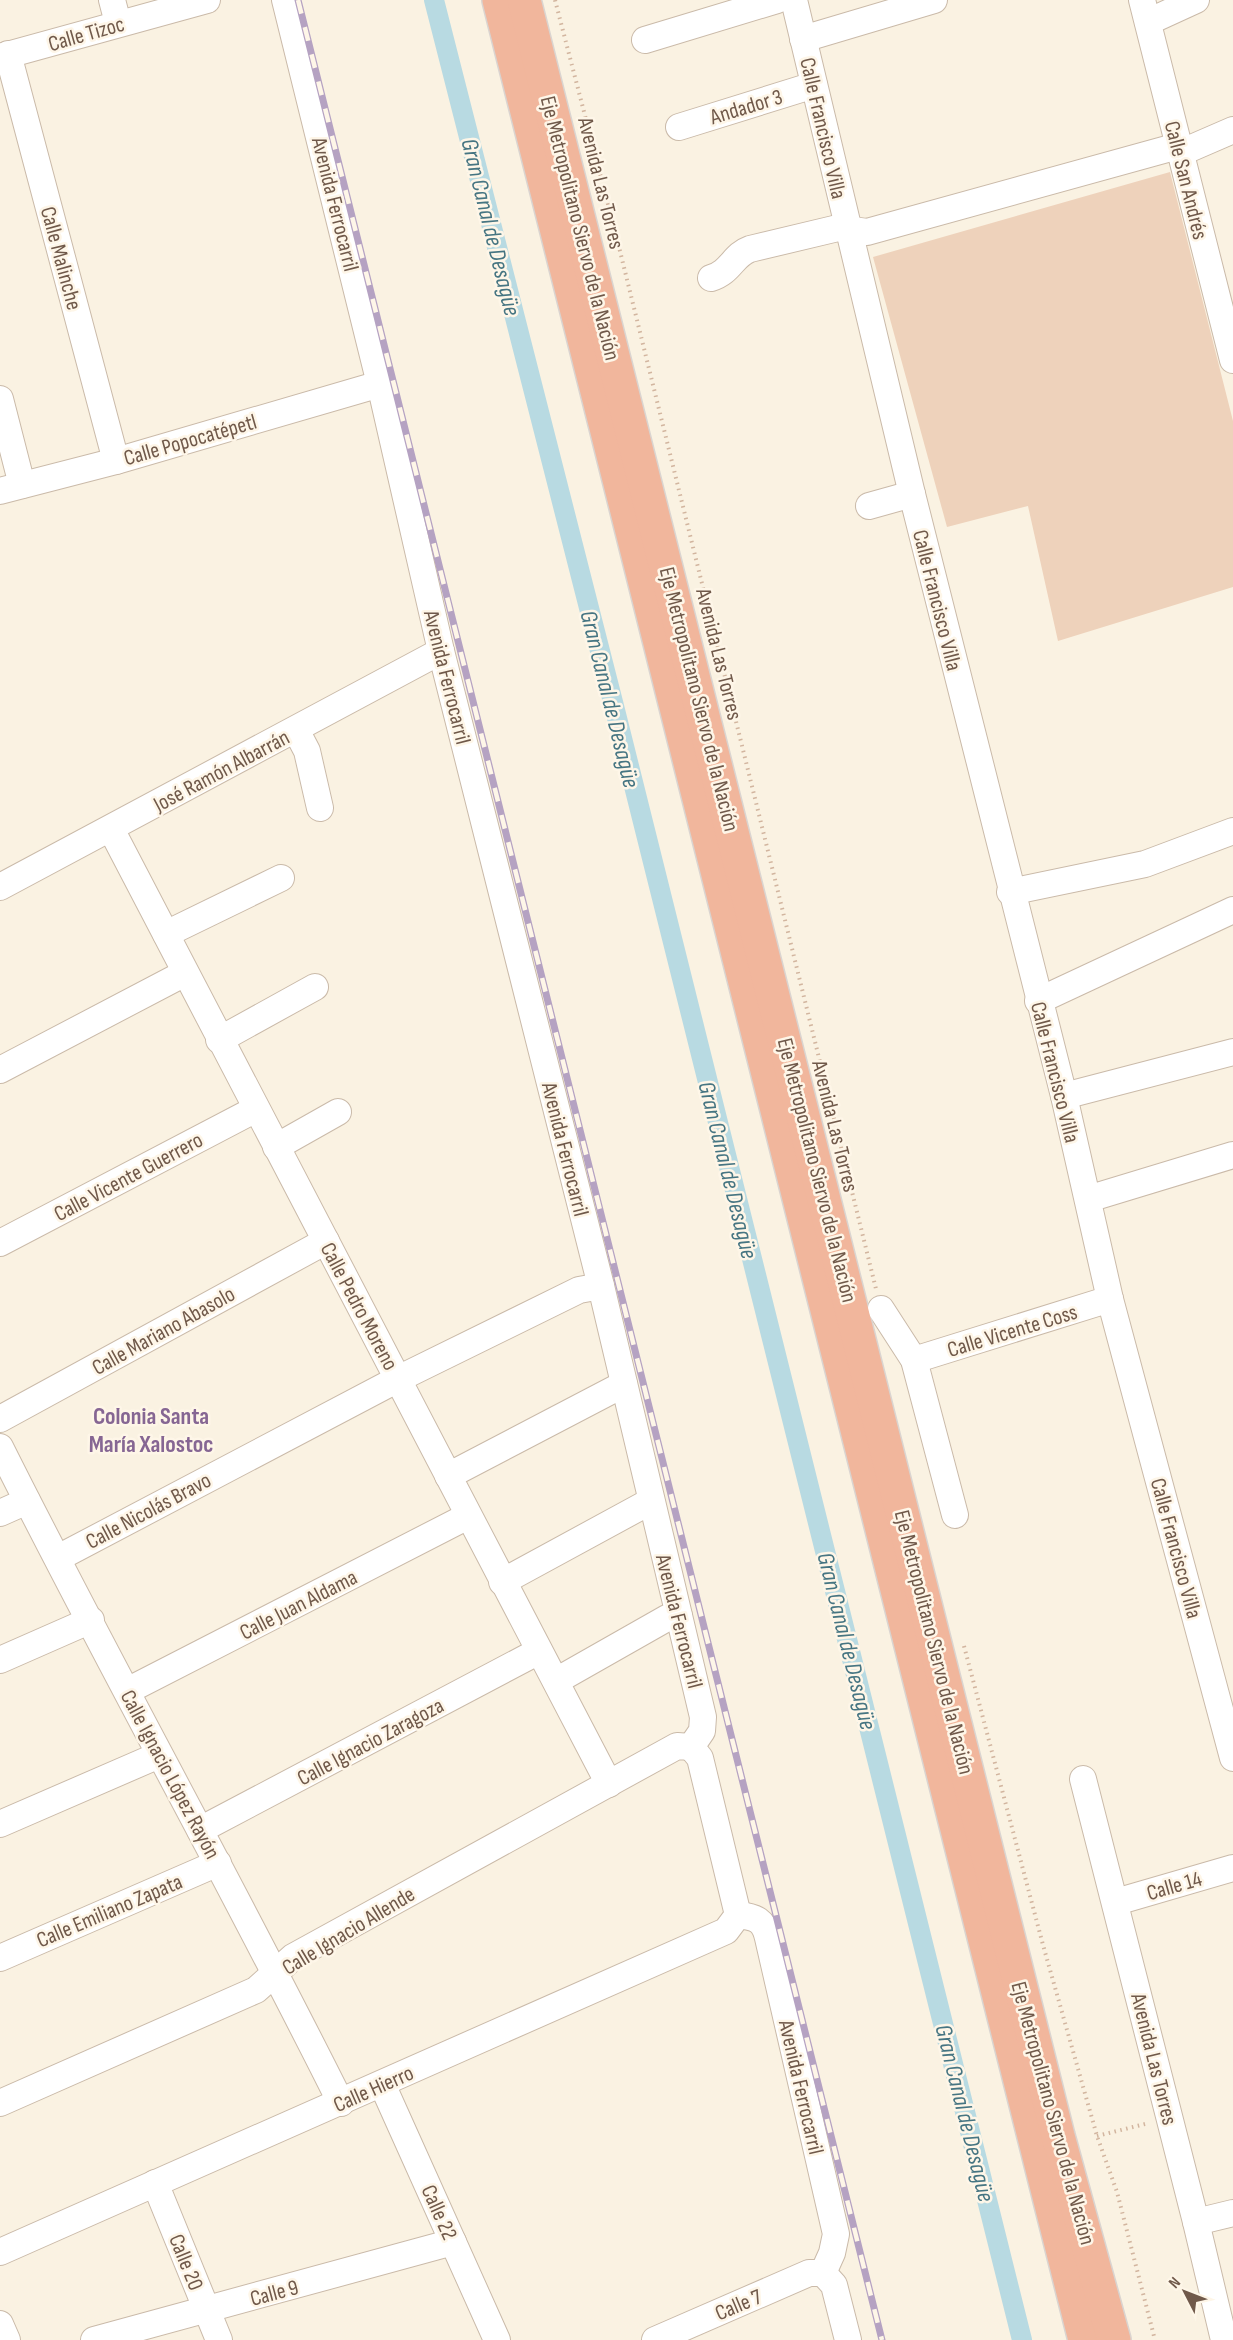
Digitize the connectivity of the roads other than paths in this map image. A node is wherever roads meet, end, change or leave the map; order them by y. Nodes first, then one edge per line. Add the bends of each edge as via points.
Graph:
1 (207, 0) edge
2 (285, 0) edge
3 (499, 0) edge
4 (524, 0) edge
5 (777, 0) edge
6 (794, 0) edge
7 (934, 0) edge
8 (1196, 0) edge
9 (1145, 11) edge
10 (115, 12) edge
11 (803, 39) junction
12 (645, 40) dead end
13 (4, 56) edge
14 (814, 85) junction
15 (679, 127) dead end
16 (1233, 130) edge
17 (1179, 149) junction
18 (848, 230) junction
19 (711, 278) dead end
20 (1224, 288) edge
21 (1233, 360) edge
22 (380, 384) junction
23 (0, 399) edge
24 (116, 461) junction
25 (11, 488) edge
26 (912, 494) junction
27 (869, 507) dead end
28 (441, 651) junction
29 (296, 730) junction
30 (320, 808) dead end
31 (111, 829) junction
32 (1233, 831) edge
33 (281, 878) dead end
34 (0, 887) edge
35 (1010, 891) junction
36 (1233, 910) edge
37 (166, 934) junction
38 (185, 973) junction
39 (315, 987) dead end
40 (1038, 1001) junction
41 (219, 1040) junction
42 (1233, 1052) edge
43 (0, 1070) edge
44 (1064, 1096) junction
45 (256, 1109) junction
46 (338, 1112) dead end
47 (276, 1147) junction
48 (1233, 1155) edge
49 (1088, 1199) junction
50 (326, 1241) junction
51 (0, 1243) edge
52 (601, 1286) junction
53 (1110, 1299) junction
54 (881, 1309) road end
55 (914, 1360) junction
56 (398, 1379) junction
57 (624, 1384) junction
58 (0, 1419) edge
59 (0, 1447) edge
60 (448, 1476) junction
61 (27, 1501) junction
62 (651, 1501) junction
63 (0, 1513) edge
64 (955, 1515) dead end
65 (468, 1516) junction
66 (58, 1558) junction
67 (502, 1582) junction
68 (679, 1616) junction
69 (91, 1620) junction
70 (539, 1651) junction
71 (0, 1660) edge
72 (556, 1681) junction
73 (127, 1691) junction
74 (690, 1748) junction
75 (159, 1755) junction
76 (1233, 1758) edge
77 (1083, 1779) dead end
78 (609, 1784) junction
79 (0, 1824) edge
80 (200, 1830) junction
81 (218, 1863) junction
82 (1233, 1868) edge
83 (1116, 1902) junction
84 (738, 1915) junction
85 (0, 1958) edge
86 (276, 1972) junction
87 (382, 2084) junction
88 (0, 2103) edge
89 (341, 2103) junction
90 (155, 2183) junction
91 (1233, 2212) edge
92 (1196, 2222) junction
93 (453, 2242) junction
94 (0, 2252) edge
95 (823, 2273) junction
96 (1106, 2308) junction
97 (207, 2310) junction
98 (0, 2324) edge
99 (7, 2340) edge
100 (94, 2340) edge
101 (219, 2340) edge
102 (498, 2340) edge
103 (655, 2340) edge
104 (848, 2340) edge
105 (1085, 2340) edge
106 (1114, 2340) edge
107 (1122, 2340) edge
108 (1224, 2340) edge

1 - 10 street, Calle Tizoc
2 - 22 street, Avenida Ferrocarril
3 - 105 highway, Eje Metropolitano Siervo de la Nación
4 - 96 highway, Eje Metropolitano Siervo de la Nación via 1055,2125
5 - 12 street
6 - 11 street, Calle Francisco Villa
7 - 11 street
8 - 9 street
9 - 17 street, Calle San Andrés
10 - 13 street, Calle Tizoc
11 - 14 street, Calle Francisco Villa
13 - 24 street, Calle Malinche
14 - 15 street, Andador 3
14 - 18 street, Calle Francisco Villa
16 - 17 street
17 - 18 street via 867,232
17 - 20 street, Calle San Andrés
18 - 19 street via 830,230 742,252 727,271
18 - 26 street, Calle Francisco Villa
20 - 21 street, Calle San Andrés
22 - 24 street, Calle Popocatépetl
22 - 28 street, Avenida Ferrocarril
23 - 25 street
24 - 25 street, Calle Popocatépetl
26 - 27 street
26 - 35 street, Calle Francisco Villa
28 - 29 street, José Ramón Albarrán
28 - 52 street, Avenida Ferrocarril
29 - 30 street via 307,751
29 - 31 street, José Ramón Albarrán
31 - 34 street, José Ramón Albarrán
31 - 37 street, Calle Pedro Moreno
32 - 35 street via 1145,864
33 - 37 street
35 - 40 street, Calle Francisco Villa
36 - 40 street
37 - 38 street, Calle Pedro Moreno
38 - 41 street, Calle Pedro Moreno
38 - 43 street
39 - 41 street
40 - 44 street, Calle Francisco Villa
41 - 45 street, Calle Pedro Moreno
42 - 44 street
44 - 49 street, Calle Francisco Villa
45 - 47 street, Calle Pedro Moreno
45 - 51 street, Calle Vicente Guerrero
46 - 47 street
47 - 50 street, Calle Pedro Moreno
48 - 49 street
49 - 53 street, Calle Francisco Villa
50 - 56 street, Calle Pedro Moreno
50 - 58 street, Calle Mariano Abasolo
52 - 56 street, Calle Nicolás Bravo via 579,1290
52 - 57 street, Avenida Ferrocarril
53 - 55 street, Calle Vicente Coss
53 - 76 street, Calle Francisco Villa
54 - 55 street
55 - 64 street
56 - 60 street, Calle Pedro Moreno
56 - 66 street, Calle Nicolás Bravo
57 - 60 street
57 - 62 street, Avenida Ferrocarril
59 - 61 street, Calle Ignacio López Rayón
60 - 65 street, Calle Pedro Moreno
61 - 63 street
61 - 66 street, Calle Ignacio López Rayón
62 - 67 street
62 - 68 street, Avenida Ferrocarril
65 - 67 street, Calle Pedro Moreno
65 - 73 street, Calle Juan Aldama
66 - 69 street, Calle Ignacio López Rayón
67 - 70 street, Calle Pedro Moreno
68 - 72 street via 667,1618
68 - 74 street, Avenida Ferrocarril via 704,1717 702,1731
69 - 71 street
69 - 73 street, Calle Ignacio López Rayón
70 - 72 street, Calle Pedro Moreno
70 - 80 street, Calle Ignacio Zaragoza
72 - 78 street, Calle Pedro Moreno
73 - 75 street, Calle Ignacio López Rayón
74 - 78 street, Calle Ignacio Allende via 677,1746
74 - 84 street via 700,1758
75 - 79 street
75 - 80 street, Calle Ignacio López Rayón
77 - 83 street, Avenida Las Torres
78 - 86 street, Calle Ignacio Allende via 293,1958
80 - 81 street, Calle Ignacio López Rayón
81 - 85 street, Calle Emiliano Zapata
81 - 86 street, Calle Ignacio López Rayón
82 - 83 street, Calle 14
83 - 92 street, Avenida Las Torres
84 - 87 street, Calle Hierro via 726,1931
84 - 95 street, Avenida Ferrocarril via 762,1922 768,1938 836,2234
86 - 88 street, Calle Ignacio Allende via 256,1990
86 - 89 street, Calle Ignacio López Rayón
87 - 89 street, Calle Hierro
87 - 93 street, Calle 22
89 - 90 street, Calle Hierro
90 - 94 street, Calle Hierro
90 - 97 street, Calle 20
91 - 92 street
92 - 108 street, Avenida Las Torres
93 - 97 street, Calle 9
93 - 102 street, Calle 22
95 - 103 street, Calle 7 via 809,2273
95 - 104 street via 834,2285
96 - 106 highway, Eje Metropolitano Siervo de la Nación
96 - 107 highway
97 - 100 street, Calle 9
97 - 101 street, Calle 20
98 - 99 street

